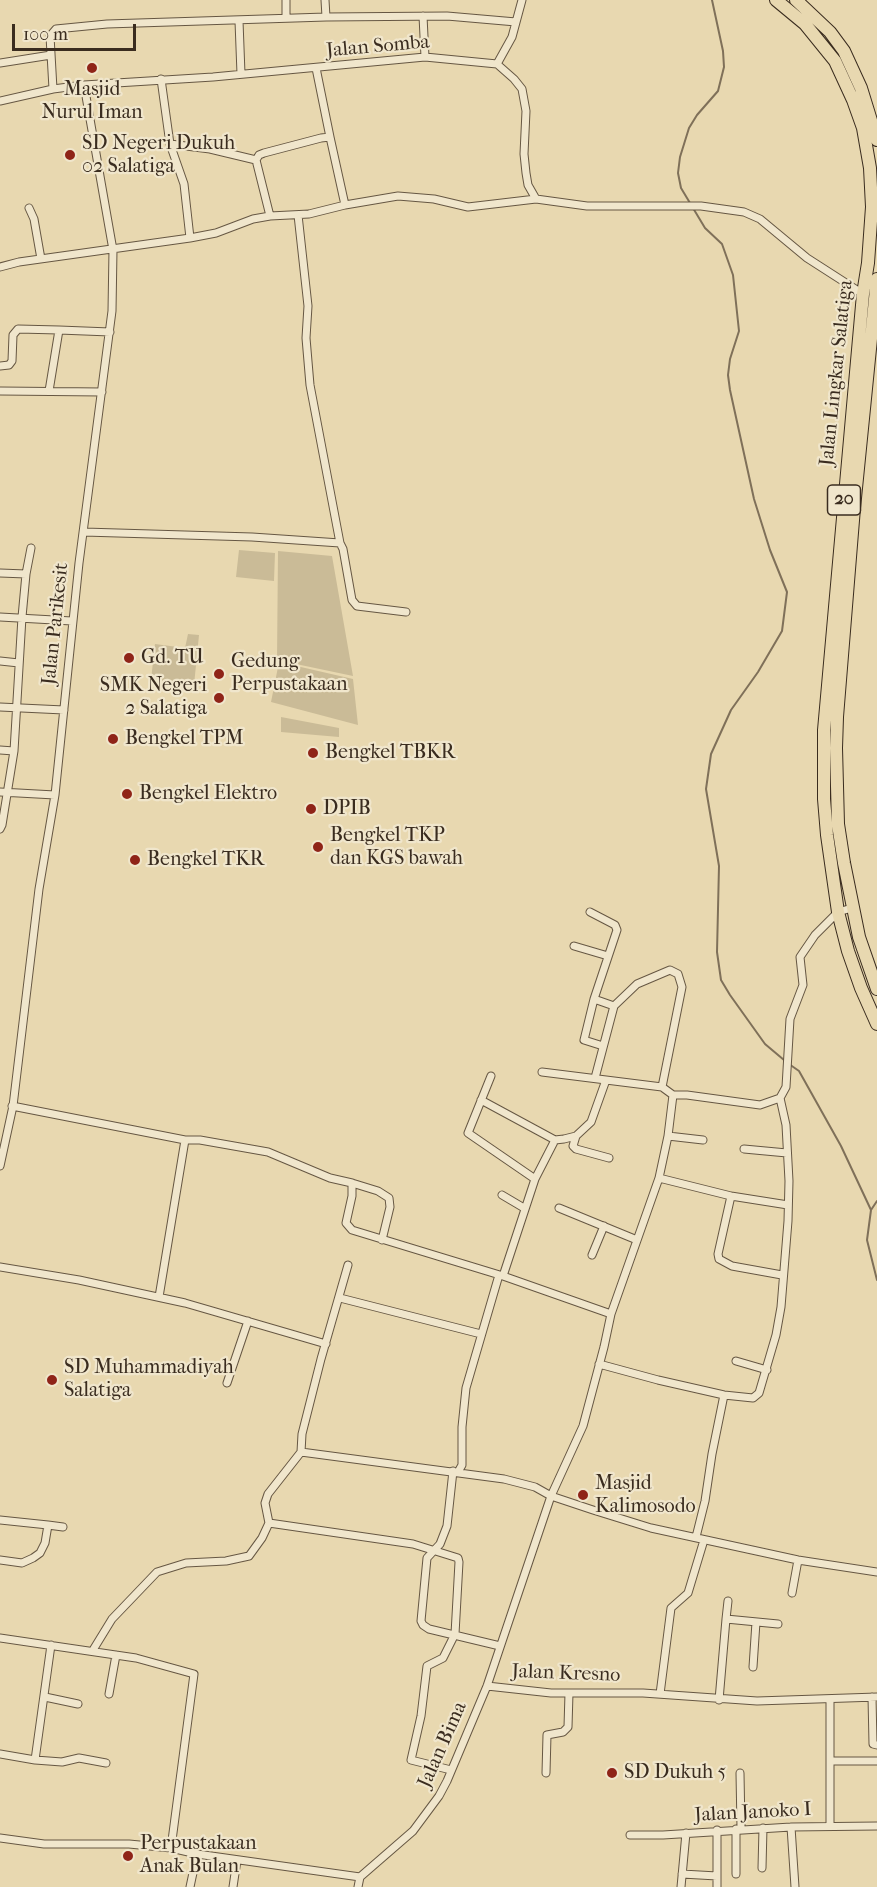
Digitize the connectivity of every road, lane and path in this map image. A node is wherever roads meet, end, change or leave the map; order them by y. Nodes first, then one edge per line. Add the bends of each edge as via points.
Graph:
1 (286, 0) edge
2 (325, 0) edge
3 (522, 0) edge
4 (777, 0) edge
5 (796, 0) edge
6 (423, 16) junction
7 (326, 17) junction
8 (286, 18) junction
9 (239, 21) junction
10 (516, 22) junction
11 (51, 55) junction
12 (425, 57) junction
13 (0, 63) edge
14 (497, 64) junction
15 (316, 68) junction
16 (241, 74) junction
17 (161, 80) junction
18 (84, 85) junction
19 (53, 89) junction
20 (0, 100) edge
21 (330, 137) junction
22 (877, 140) edge
23 (170, 144) junction
24 (256, 160) junction
25 (536, 199) junction
26 (345, 205) junction
27 (29, 208) dead end
28 (298, 215) junction
29 (270, 216) junction
30 (190, 238) junction
31 (113, 250) junction
32 (41, 259) junction
33 (0, 267) edge
34 (877, 279) edge
35 (868, 296) junction
36 (59, 330) junction
37 (110, 332) junction
38 (0, 366) edge
39 (0, 391) edge
40 (49, 391) junction
41 (102, 392) junction
42 (84, 532) junction
43 (340, 543) junction
44 (31, 548) dead end
45 (0, 573) edge
46 (26, 574) junction
47 (406, 612) dead end
48 (0, 616) edge
49 (22, 617) junction
50 (72, 621) junction
51 (0, 661) edge
52 (19, 663) junction
53 (0, 707) edge
54 (18, 708) junction
55 (64, 710) junction
56 (0, 750) edge
57 (14, 751) junction
58 (3, 792) edge
59 (55, 795) junction
60 (1, 825) edge
61 (852, 908) junction
62 (590, 912) dead end
63 (838, 912) junction
64 (574, 946) dead end
65 (608, 956) junction
66 (877, 989) edge
67 (594, 999) junction
68 (614, 1006) junction
69 (877, 1024) edge
70 (603, 1046) junction
71 (542, 1072) dead end
72 (491, 1076) dead end
73 (595, 1077) junction
74 (606, 1080) junction
75 (662, 1087) junction
76 (673, 1095) junction
77 (780, 1098) junction
78 (481, 1100) junction
79 (12, 1106) junction
80 (576, 1136) junction
81 (668, 1136) junction
82 (186, 1140) junction
83 (555, 1140) junction
84 (703, 1140) dead end
85 (744, 1149) dead end
86 (787, 1153) junction
87 (609, 1158) dead end
88 (0, 1166) edge
89 (659, 1178) junction
90 (535, 1179) junction
91 (352, 1183) junction
92 (502, 1195) dead end
93 (731, 1196) junction
94 (788, 1205) junction
95 (524, 1208) junction
96 (558, 1208) dead end
97 (604, 1226) junction
98 (382, 1240) junction
99 (637, 1240) junction
100 (592, 1255) dead end
101 (348, 1266) dead end
102 (0, 1268) edge
103 (782, 1275) junction
104 (501, 1276) junction
105 (159, 1297) junction
106 (340, 1298) junction
107 (611, 1314) junction
108 (248, 1321) junction
109 (481, 1334) junction
110 (326, 1344) junction
111 (736, 1361) dead end
112 (599, 1364) junction
113 (767, 1370) junction
114 (227, 1383) dead end
115 (724, 1395) junction
116 (301, 1452) junction
117 (456, 1472) junction
118 (551, 1496) junction
119 (0, 1520) edge
120 (268, 1523) junction
121 (48, 1525) junction
122 (63, 1527) dead end
123 (700, 1538) junction
124 (434, 1551) junction
125 (0, 1560) edge
126 (798, 1560) junction
127 (877, 1572) edge
128 (792, 1593) dead end
129 (728, 1601) dead end
130 (726, 1619) junction
131 (756, 1622) junction
132 (778, 1624) dead end
133 (455, 1634) junction
134 (0, 1638) edge
135 (51, 1645) junction
136 (500, 1646) junction
137 (93, 1650) junction
138 (116, 1655) junction
139 (753, 1666) dead end
140 (487, 1686) junction
141 (569, 1693) junction
142 (109, 1694) dead end
143 (660, 1694) junction
144 (45, 1697) junction
145 (875, 1697) edge
146 (830, 1699) junction
147 (719, 1700) junction
148 (78, 1704) dead end
149 (877, 1745) edge
150 (0, 1755) edge
151 (35, 1760) junction
152 (831, 1761) junction
153 (877, 1761) edge
154 (106, 1763) dead end
155 (451, 1770) junction
156 (546, 1773) dead end
157 (740, 1773) dead end
158 (830, 1826) junction
159 (877, 1826) edge
160 (791, 1827) junction
161 (763, 1828) junction
162 (738, 1829) junction
163 (717, 1830) junction
164 (686, 1833) junction
165 (630, 1835) dead end
166 (0, 1838) edge
167 (171, 1848) junction
168 (197, 1854) junction
169 (237, 1860) junction
170 (762, 1868) dead end
171 (682, 1874) junction
172 (736, 1874) dead end
173 (717, 1876) junction
174 (360, 1877) junction
175 (190, 1887) edge
176 (233, 1887) edge
177 (358, 1887) edge
178 (681, 1887) edge
179 (717, 1887) edge
180 (795, 1887) edge

1 - 8 street
2 - 7 street
3 - 10 street
4 - 35 highway, Jalan Lingkar Salatiga / 20 via 805,24 835,61 863,128 872,207
5 - 22 highway via 844,51 861,88
6 - 7 street
6 - 10 street
6 - 12 street
7 - 8 street
8 - 9 street
9 - 11 street via 56,29 50,36
9 - 16 street
10 - 14 street
11 - 13 street
11 - 19 street
12 - 14 street, Jalan Somba
12 - 15 street, Jalan Somba
14 - 25 street via 522,89 526,173
15 - 16 street, Jalan Somba
15 - 21 street
16 - 17 street, Jalan Somba
17 - 18 street, Jalan Somba
17 - 23 street
18 - 19 street, Jalan Somba
18 - 31 street, Jalan Parikesit
19 - 20 street, Jalan Somba
21 - 24 street via 264,153
21 - 26 street
23 - 24 street
23 - 30 street via 184,184
24 - 29 street
25 - 26 street via 466,207 398,196
25 - 35 street via 587,206 700,206 744,212 760,219 807,258
26 - 28 street
27 - 32 street
28 - 29 street
28 - 43 street via 308,306 310,385
29 - 30 street
30 - 31 street
31 - 32 street
31 - 37 street, Jalan Parikesit
32 - 33 street
34 - 35 highway, Jalan Lingkar Salatiga / 20
35 - 61 highway, Jalan Lingkar Salatiga / 20 via 837,717 838,824
35 - 63 highway, Jalan Lingkar Salatiga / 20 via 824,730 825,808
36 - 37 street
36 - 38 street via 18,329 13,335 12,361
36 - 40 street
37 - 41 street, Jalan Parikesit
39 - 40 street
40 - 41 street
41 - 42 street, Jalan Parikesit
42 - 43 street
42 - 50 street, Jalan Parikesit
43 - 47 street via 352,600 357,606
44 - 46 street
45 - 46 street
46 - 49 street
48 - 49 street
49 - 50 street
49 - 52 street
50 - 55 street, Jalan Parikesit
51 - 52 street
52 - 54 street
53 - 54 street
54 - 55 street
54 - 57 street
55 - 59 street, Jalan Parikesit
56 - 57 street
57 - 58 street
58 - 59 street
58 - 60 street
59 - 79 street, Jalan Parikesit
61 - 63 street
61 - 66 highway, Jalan Lingkar Salatiga / 20
62 - 65 street via 617,927
63 - 69 highway, Jalan Lingkar Salatiga / 20 via 848,951
63 - 77 street via 800,957 803,985 790,1019 786,1087
64 - 65 street
65 - 67 street
67 - 68 street
67 - 70 street via 584,1040
68 - 70 street
68 - 75 street via 644,980 670,970 678,974 681,995
70 - 73 street
71 - 73 street
72 - 78 street
73 - 74 street
74 - 75 street
74 - 80 street via 594,1116
75 - 76 street
76 - 77 street via 760,1105
76 - 81 street, Jalan Bima
77 - 86 street
78 - 83 street
78 - 90 street via 468,1133
79 - 82 street
79 - 88 street, Jalan Parikesit
80 - 83 street
80 - 87 street via 576,1149
81 - 84 street
81 - 89 street, Jalan Bima
82 - 91 street via 268,1152
82 - 105 street
83 - 90 street
85 - 86 street
86 - 94 street
89 - 93 street
89 - 99 street, Jalan Bima
90 - 95 street
91 - 98 street via 349,1227
91 - 98 street via 389,1198
92 - 95 street
93 - 94 street
93 - 103 street via 719,1259 732,1266
94 - 103 street
95 - 104 street
96 - 97 street
97 - 99 street
97 - 100 street
98 - 104 street
99 - 107 street, Jalan Bima
101 - 106 street
102 - 105 street
103 - 113 street via 781,1307
104 - 107 street
104 - 109 street
105 - 108 street
106 - 109 street
106 - 110 street
107 - 112 street, Jalan Bima
108 - 110 street
108 - 114 street
109 - 117 street via 464,1400 462,1465
110 - 116 street via 302,1434
111 - 113 street
112 - 115 street
112 - 118 street, Jalan Bima via 583,1425
113 - 115 street via 757,1396
115 - 123 street
116 - 117 street
116 - 120 street via 268,1494
117 - 118 street via 504,1479 535,1487
117 - 124 street via 447,1526
118 - 123 street via 622,1520
118 - 136 street, Jalan Bima
119 - 121 street
120 - 124 street via 413,1544
120 - 137 street via 249,1556 186,1563 157,1572 107,1626
121 - 122 street
121 - 125 street via 45,1543 33,1558 22,1563
123 - 126 street
123 - 143 street via 688,1593 672,1608
124 - 133 street via 455,1556 459,1562
124 - 133 street via 426,1563 423,1625
126 - 127 street
126 - 128 street
129 - 130 street
130 - 131 street
130 - 147 street
131 - 132 street
131 - 139 street
133 - 136 street
133 - 155 street via 443,1658 427,1666 411,1760
134 - 135 street
135 - 137 street
135 - 144 street
136 - 140 street, Jalan Bima
137 - 138 street
138 - 142 street
138 - 167 street via 195,1675
140 - 141 street, Jalan Kresno
140 - 155 street, Jalan Bima
141 - 143 street, Jalan Kresno
141 - 156 street via 568,1727 547,1735
143 - 147 street, Jalan Kresno
144 - 148 street
144 - 151 street
145 - 146 street, Jalan Kresno
145 - 149 street via 873,1744
146 - 147 street, Jalan Kresno
146 - 152 street
150 - 151 street
151 - 154 street via 62,1762 79,1758
152 - 153 street
152 - 158 street
155 - 174 street, Jalan Bima via 439,1796 413,1831
157 - 162 street
158 - 159 street, Jalan Janoko I
158 - 160 street, Jalan Janoko I
160 - 161 street, Jalan Janoko I
160 - 180 street
161 - 162 street, Jalan Janoko I
161 - 170 street
162 - 163 street, Jalan Janoko I
162 - 172 street
163 - 164 street, Jalan Janoko I
163 - 173 street
164 - 165 street, Jalan Janoko I
164 - 171 street
166 - 167 street via 44,1844
167 - 168 street
168 - 169 street
168 - 175 street
169 - 174 street
169 - 176 street
171 - 173 street
171 - 178 street
173 - 179 street
174 - 177 street

